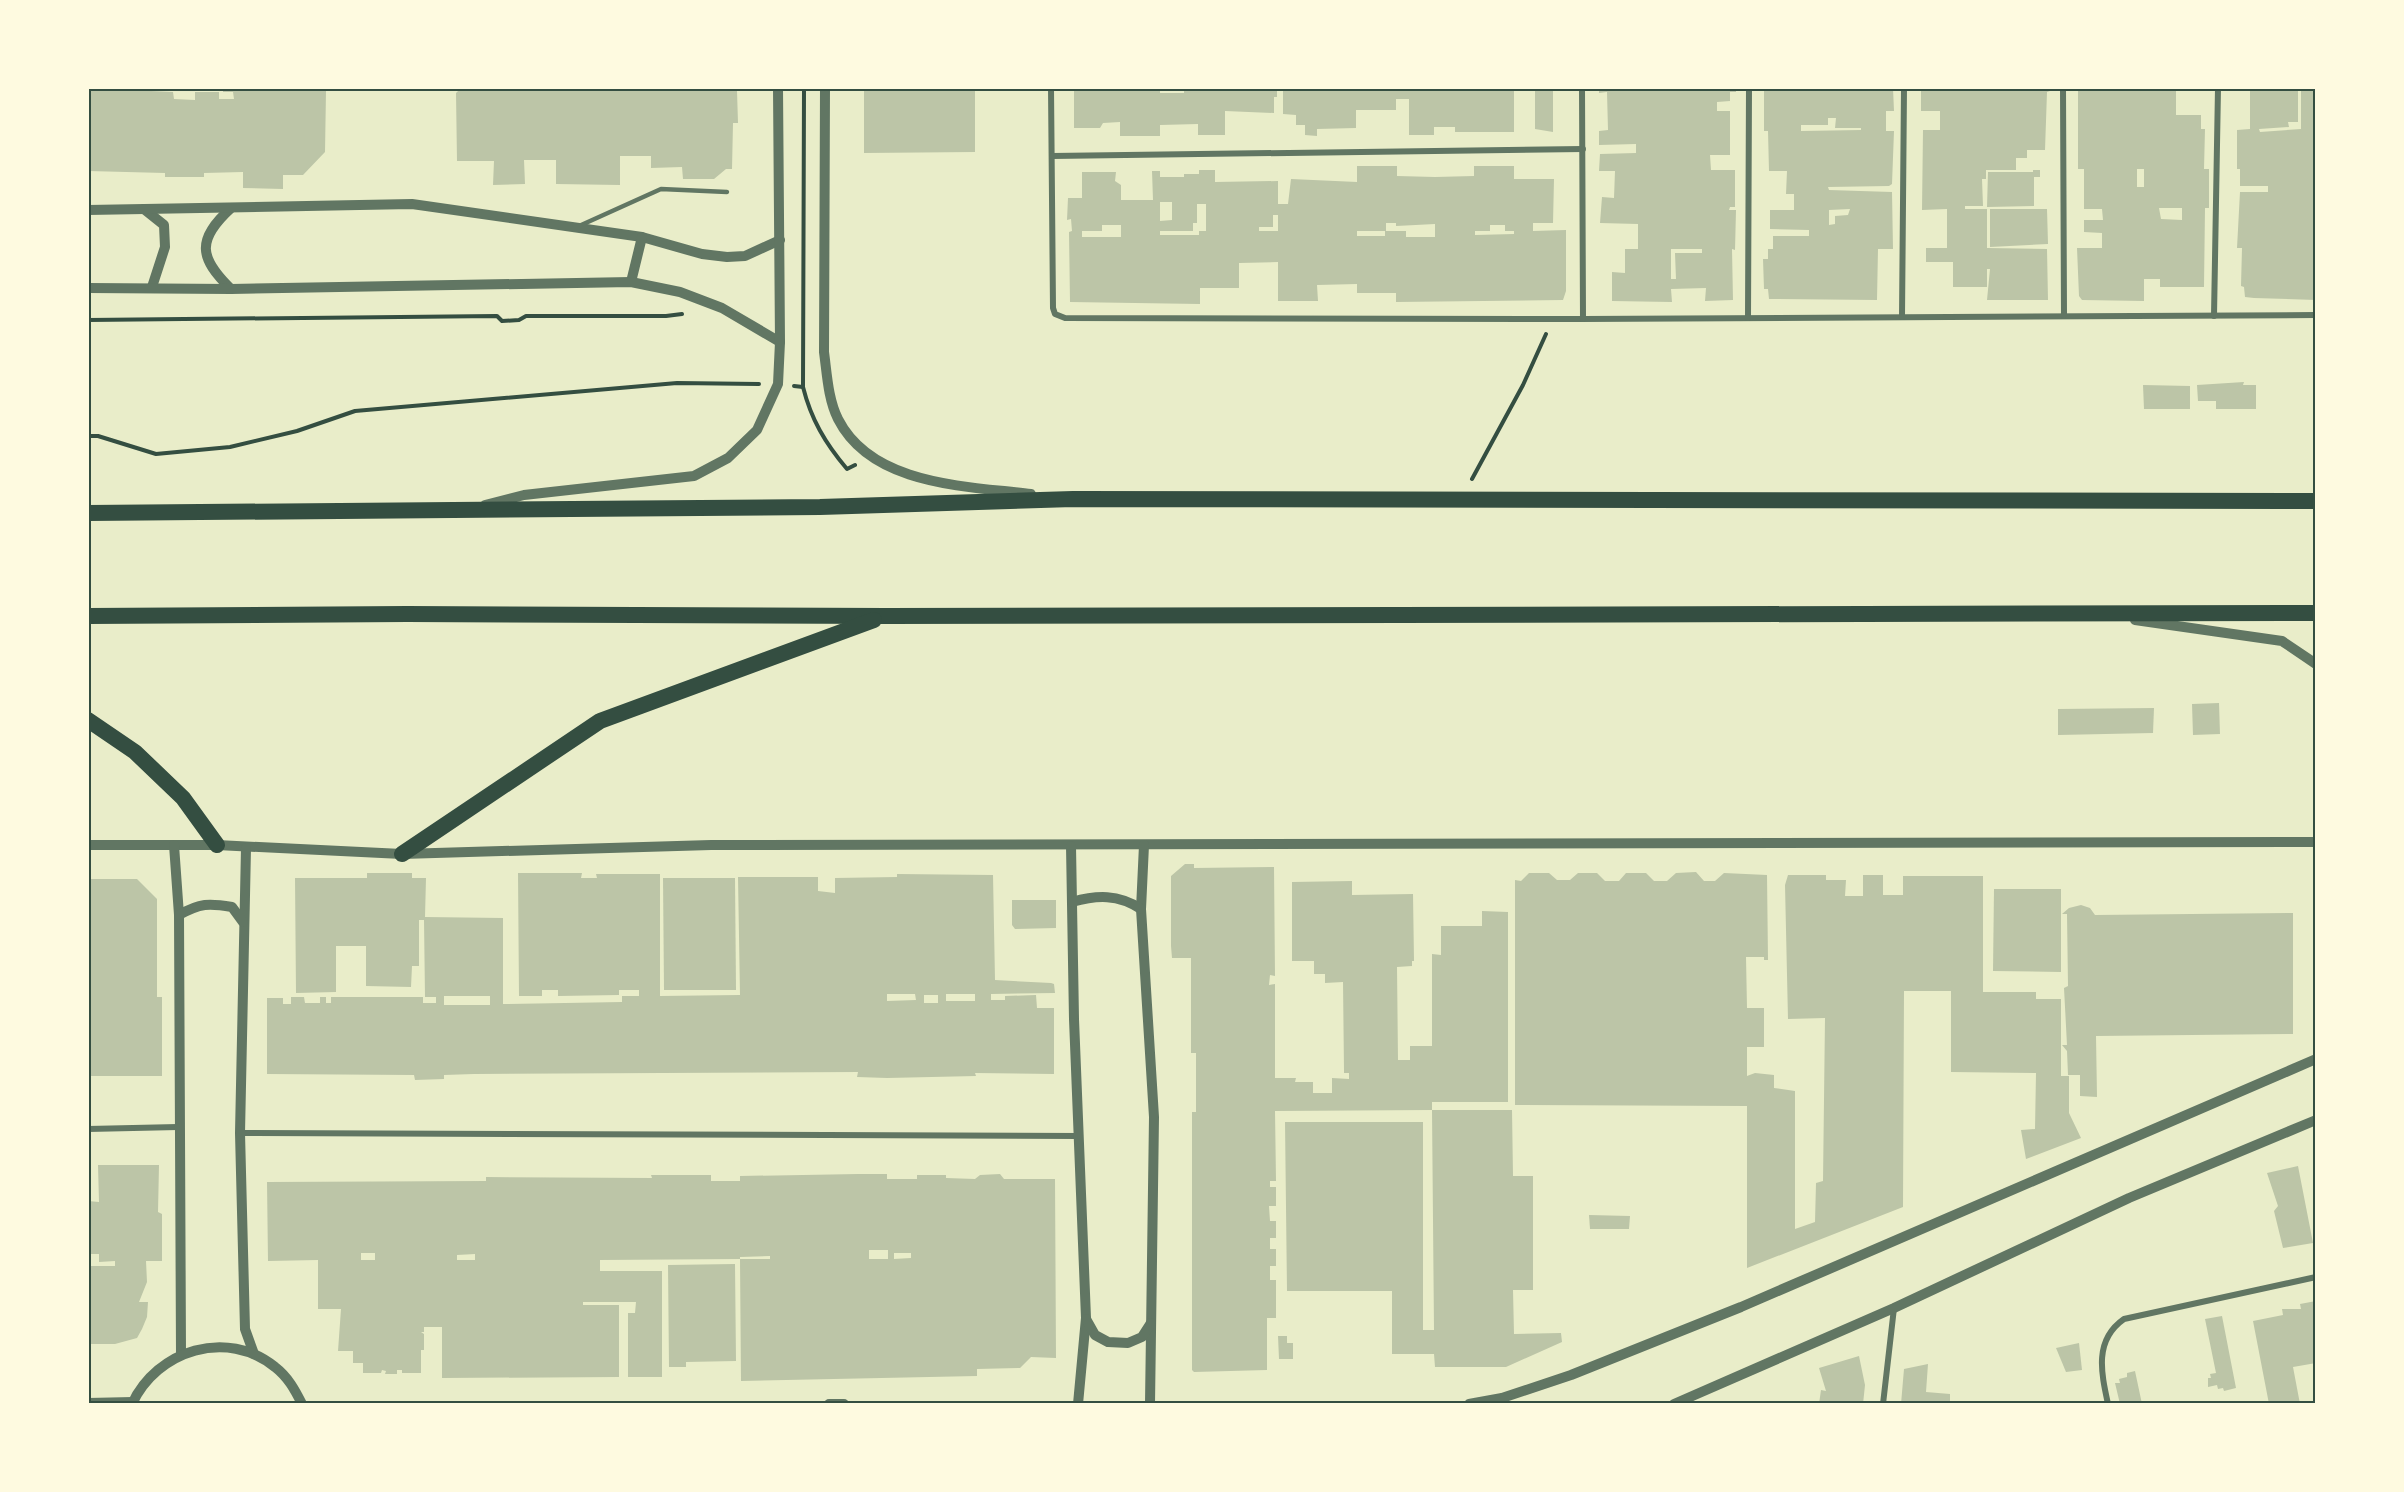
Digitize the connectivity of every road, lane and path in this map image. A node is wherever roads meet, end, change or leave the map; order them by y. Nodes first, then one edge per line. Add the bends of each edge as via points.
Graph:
1 (778, 88) edge
2 (825, 88) edge
3 (1051, 88) edge
4 (1582, 88) edge
5 (1749, 88) edge
6 (1904, 88) edge
7 (2062, 88) edge
8 (2218, 88) edge
9 (1582, 149) junction
10 (1052, 156) junction
11 (727, 192) dead end
12 (231, 208) junction
13 (144, 209) junction
14 (88, 210) edge
15 (575, 227) junction
16 (642, 237) junction
17 (780, 240) junction
18 (631, 282) junction
19 (152, 287) junction
20 (88, 288) edge
21 (231, 289) junction
22 (722, 308) junction
23 (780, 315) junction
24 (802, 315) dead end
25 (2064, 315) junction
26 (2316, 315) edge
27 (2214, 316) junction
28 (1748, 318) junction
29 (1902, 318) junction
30 (1553, 319) junction
31 (1583, 319) junction
32 (88, 320) edge
33 (780, 342) junction
34 (778, 384) junction
35 (803, 387) dead end
36 (88, 436) edge
37 (1073, 499) junction
38 (1461, 500) junction
39 (2316, 501) edge
40 (456, 512) junction
41 (88, 513) edge
42 (2087, 613) junction
43 (2316, 613) edge
44 (88, 616) edge
45 (886, 616) junction
46 (2316, 664) edge
47 (88, 720) edge
48 (2316, 842) edge
49 (88, 845) edge
50 (174, 845) junction
51 (217, 845) junction
52 (1144, 845) junction
53 (1071, 846) junction
54 (246, 848) junction
55 (402, 854) junction
56 (1072, 902) junction
57 (1141, 909) junction
58 (179, 915) junction
59 (243, 921) junction
60 (2316, 1059) edge
61 (2316, 1120) edge
62 (178, 1127) junction
63 (88, 1129) edge
64 (240, 1133) junction
65 (1080, 1136) junction
66 (2316, 1277) edge
67 (1894, 1308) junction
68 (1086, 1318) junction
69 (1151, 1323) junction
70 (180, 1354) junction
71 (254, 1354) junction
72 (88, 1403) edge
73 (133, 1403) edge
74 (302, 1404) edge
75 (829, 1404) edge
76 (844, 1404) edge
77 (1078, 1404) edge
78 (1150, 1404) edge
79 (1469, 1404) edge
80 (1674, 1404) edge
81 (1883, 1404) edge
82 (2108, 1404) edge

1 - 17 street
2 - 37 street via 824,352 828,388 838,419 872,458 899,471 953,484
3 - 10 street
4 - 9 street
5 - 28 street
6 - 29 street
7 - 25 street
8 - 27 street
9 - 10 street
9 - 31 street
10 - 30 street via 1053,308 1059,316
11 - 15 lane via 661,189
12 - 13 street
12 - 15 street via 412,204
12 - 21 street via 210,230 207,249 212,271
13 - 14 street
13 - 19 street via 164,225 165,247
15 - 16 street
16 - 17 street via 727,257 745,256
16 - 18 street
17 - 23 street
18 - 21 street
18 - 22 street via 680,292
19 - 20 street
19 - 21 street
22 - 32 path via 666,316 526,316 502,321 497,316
22 - 33 street
23 - 24 path
23 - 33 street
25 - 27 street
25 - 29 street
26 - 27 street
28 - 29 street
28 - 31 street
30 - 31 street
30 - 38 path via 1523,385
33 - 34 street
34 - 35 path
34 - 36 path via 677,383 355,411 297,431 230,447 156,454
34 - 40 street via 757,430 728,458 694,476 524,495
37 - 38 highway
37 - 40 highway
38 - 39 highway
40 - 41 highway
42 - 43 highway
42 - 45 highway
42 - 46 street via 2282,641
44 - 45 highway
45 - 55 highway via 600,721
47 - 51 highway via 135,753 183,798
48 - 52 street
49 - 50 street
50 - 51 street
50 - 58 street
51 - 54 street
52 - 53 street
52 - 57 street
53 - 55 street via 711,845
53 - 56 street
54 - 55 street
54 - 59 street
56 - 57 street via 1108,896 1129,901
56 - 65 street
57 - 69 street via 1154,1117
58 - 59 street via 198,904 218,904 232,907
58 - 62 street
59 - 64 street
60 - 79 street via 1731,1311 1571,1375 1502,1398
61 - 67 street via 2129,1198
62 - 63 street
62 - 70 street
64 - 65 street
64 - 71 street via 245,1329
65 - 68 street
66 - 82 street via 2124,1319 2113,1327 2104,1344 2100,1367
67 - 80 street
67 - 81 street
68 - 69 street via 1095,1335 1108,1342 1128,1343 1142,1337
68 - 77 street
69 - 78 street
70 - 71 street via 205,1347 230,1347
70 - 73 street via 152,1374
71 - 74 street via 286,1378
72 - 73 street
75 - 76 street

